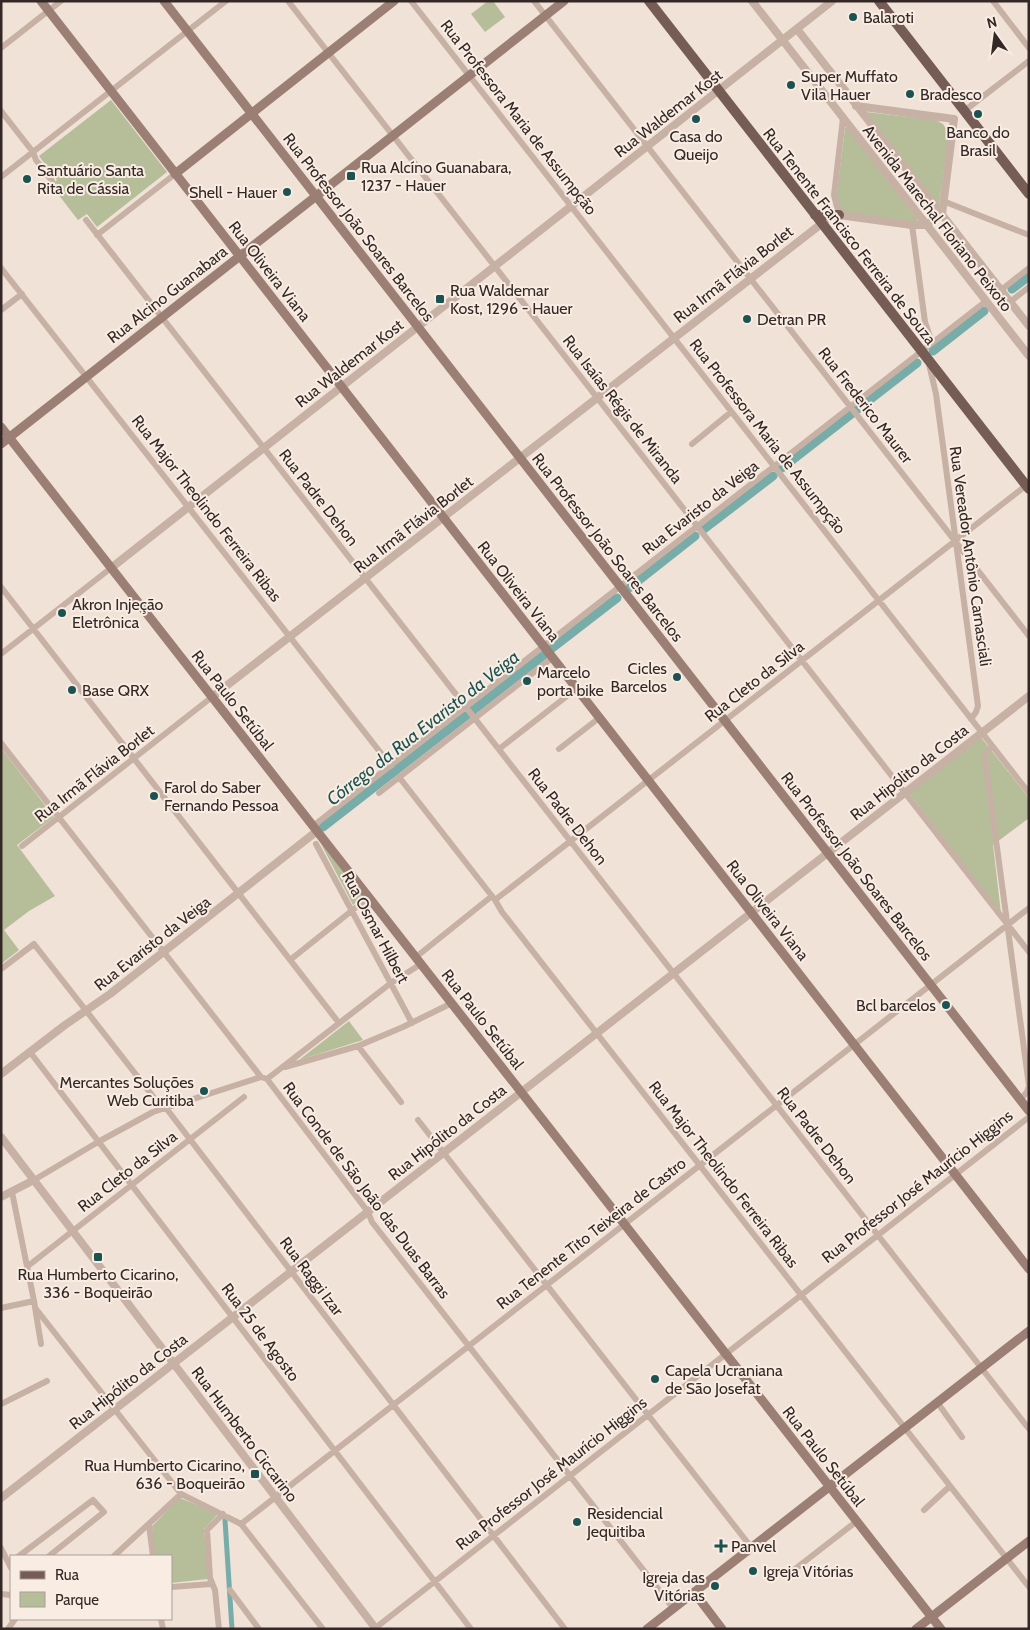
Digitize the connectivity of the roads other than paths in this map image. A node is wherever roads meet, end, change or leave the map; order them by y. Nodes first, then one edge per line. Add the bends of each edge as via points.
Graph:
1 (41, 1) edge
2 (61, 1) edge
3 (164, 1) edge
4 (226, 1) edge
5 (288, 1) edge
6 (394, 1) edge
7 (411, 1) edge
8 (534, 1) edge
9 (564, 1) edge
10 (649, 1) edge
11 (752, 1) edge
12 (832, 1) edge
13 (879, 1) edge
14 (993, 1) edge
15 (48, 11) junction
16 (545, 16) junction
17 (797, 29) junction
18 (187, 31) junction
19 (783, 40) junction
20 (1, 48) edge
21 (1029, 48) edge
22 (328, 53) junction
23 (1029, 61) edge
24 (469, 76) junction
25 (111, 91) junction
26 (718, 91) junction
27 (856, 106) junction
28 (1, 111) edge
29 (964, 111) junction
30 (252, 114) junction
31 (843, 118) junction
32 (954, 119) junction
33 (393, 136) junction
34 (647, 147) junction
35 (33, 152) junction
36 (175, 174) junction
37 (1, 178) edge
38 (52, 181) dead end
39 (1029, 194) edge
40 (316, 196) junction
41 (943, 201) junction
42 (571, 206) junction
43 (942, 214) junction
44 (843, 216) junction
45 (818, 219) junction
46 (86, 220) dead end
47 (912, 225) junction
48 (926, 225) junction
49 (97, 235) junction
50 (1029, 235) edge
51 (239, 256) junction
52 (495, 266) junction
53 (1, 268) edge
54 (1029, 268) edge
55 (750, 278) junction
56 (1029, 287) edge
57 (1001, 290) junction
58 (22, 294) junction
59 (986, 301) junction
60 (1010, 302) junction
61 (1, 310) edge
62 (162, 318) junction
63 (1029, 326) edge
64 (418, 327) junction
65 (674, 338) junction
66 (932, 343) junction
67 (922, 352) junction
68 (1029, 356) edge
69 (928, 360) junction
70 (86, 377) junction
71 (947, 385) junction
72 (341, 387) junction
73 (936, 394) junction
74 (597, 398) junction
75 (851, 408) junction
76 (731, 412) junction
77 (1, 427) edge
78 (9, 437) junction
79 (1, 444) edge
80 (692, 444) dead end
81 (264, 448) junction
82 (520, 458) junction
83 (774, 466) junction
84 (1028, 486) edge
85 (188, 507) junction
86 (443, 518) junction
87 (697, 526) junction
88 (955, 541) junction
89 (111, 568) junction
90 (365, 578) junction
91 (620, 587) junction
92 (2, 590) edge
93 (879, 601) junction
94 (34, 629) junction
95 (1029, 636) edge
96 (290, 637) junction
97 (543, 647) junction
98 (3, 650) edge
99 (552, 658) junction
100 (802, 661) junction
101 (576, 689) junction
102 (1029, 696) edge
103 (212, 698) junction
104 (466, 707) junction
105 (474, 718) junction
106 (599, 718) junction
107 (971, 719) junction
108 (725, 721) junction
109 (981, 733) junction
110 (1, 743) edge
111 (992, 746) junction
112 (559, 749) dead end
113 (499, 750) junction
114 (134, 758) junction
115 (391, 766) junction
116 (399, 777) junction
117 (648, 781) junction
118 (379, 793) dead end
119 (904, 793) junction
120 (1029, 793) edge
121 (59, 817) junction
122 (315, 828) junction
123 (571, 841) junction
124 (316, 844) dead end
125 (22, 846) dead end
126 (828, 853) junction
127 (238, 893) junction
128 (369, 897) junction
129 (494, 898) junction
130 (1029, 908) edge
131 (352, 910) junction
132 (751, 913) junction
133 (1007, 925) junction
134 (163, 952) junction
135 (1029, 952) edge
136 (290, 960) junction
137 (418, 961) junction
138 (1, 969) edge
139 (673, 973) junction
140 (390, 983) junction
141 (930, 985) junction
142 (452, 1004) junction
143 (86, 1010) junction
144 (339, 1023) junction
145 (412, 1023) junction
146 (596, 1033) junction
147 (854, 1045) junction
148 (358, 1046) junction
149 (30, 1052) junction
150 (283, 1067) junction
151 (1, 1074) edge
152 (264, 1078) junction
153 (521, 1092) junction
154 (244, 1097) dead end
155 (1020, 1100) junction
156 (401, 1102) dead end
157 (776, 1105) junction
158 (166, 1108) junction
159 (1029, 1111) edge
160 (1029, 1117) edge
161 (418, 1120) dead end
162 (1, 1137) edge
163 (190, 1139) junction
164 (98, 1142) junction
165 (443, 1153) junction
166 (699, 1165) junction
167 (955, 1175) junction
168 (34, 1180) junction
169 (131, 1185) junction
170 (12, 1192) junction
171 (1, 1197) edge
172 (368, 1212) junction
173 (624, 1224) junction
174 (73, 1231) junction
175 (878, 1235) junction
176 (28, 1266) junction
177 (1029, 1269) edge
178 (291, 1271) junction
179 (546, 1285) junction
180 (801, 1295) junction
181 (34, 1301) junction
182 (1, 1308) edge
183 (36, 1309) junction
184 (233, 1317) junction
185 (1029, 1331) edge
186 (41, 1344) dead end
187 (468, 1346) junction
188 (726, 1354) junction
189 (174, 1363) junction
190 (981, 1368) junction
191 (47, 1381) dead end
192 (937, 1402) junction
193 (1, 1404) edge
194 (393, 1404) junction
195 (114, 1410) junction
196 (648, 1415) junction
197 (904, 1428) junction
198 (1029, 1429) edge
199 (962, 1437) dead end
200 (334, 1450) junction
201 (570, 1476) junction
202 (829, 1486) junction
203 (950, 1486) junction
204 (181, 1494) junction
205 (275, 1496) junction
206 (1, 1498) edge
207 (924, 1510) dead end
208 (223, 1514) junction
209 (857, 1522) junction
210 (241, 1524) junction
211 (149, 1525) junction
212 (494, 1535) junction
213 (1029, 1540) edge
214 (751, 1547) junction
215 (1, 1548) edge
216 (20, 1555) edge
217 (50, 1555) edge
218 (115, 1555) edge
219 (153, 1555) edge
220 (1006, 1558) junction
221 (10, 1565) edge
222 (786, 1576) dead end
223 (435, 1581) junction
224 (211, 1584) junction
225 (172, 1587) edge
226 (1029, 1587) edge
227 (230, 1590) dead end
228 (694, 1592) junction
229 (673, 1608) junction
230 (931, 1617) junction
231 (375, 1628) edge
232 (219, 1629) edge
233 (259, 1629) edge
234 (323, 1629) edge
235 (471, 1629) edge
236 (565, 1629) edge
237 (647, 1629) edge
238 (722, 1629) edge
239 (916, 1629) edge
240 (940, 1629) edge

1 - 15 main road, Rua Oliveira Viana
2 - 15 street
3 - 18 main road, Rua Professor João Soares Barcelos
4 - 18 street
5 - 22 street, Rua Isaías Régis de Miranda
6 - 22 main road
7 - 24 street, Rua Professora Maria de Assumpção
8 - 16 street, Rua Frederico Maurer
9 - 16 main road, Rua Alcino Guanabara
10 - 26 main road, Rua Tenente Francisco Ferreira de Souza
11 - 19 street, Avenida Marechal Floriano Peixoto
12 - 17 street, Rua Waldemar Kost
13 - 29 main road
14 - 21 street
15 - 20 street
15 - 25 main road, Rua Oliveira Viana
16 - 24 main road, Rua Alcino Guanabara
16 - 34 street, Rua Frederico Maurer
17 - 19 street, Rua Waldemar Kost
17 - 27 street, Avenida Marechal Floriano Peixoto
18 - 25 street
18 - 30 main road, Rua Professor João Soares Barcelos
19 - 26 street, Rua Waldemar Kost
19 - 31 street, Avenida Marechal Floriano Peixoto
22 - 30 main road
22 - 33 street, Rua Isaías Régis de Miranda
23 - 29 street
24 - 33 main road, Rua Alcino Guanabara
24 - 42 street, Rua Professora Maria de Assumpção
25 - 35 street
25 - 36 main road, Rua Oliveira Viana
26 - 34 street, Rua Waldemar Kost
26 - 45 main road, Rua Tenente Francisco Ferreira de Souza
27 - 32 street
27 - 43 street, Avenida Marechal Floriano Peixoto
28 - 35 street
29 - 32 street
29 - 39 main road
30 - 36 main road
30 - 40 main road, Rua Professor João Soares Barcelos
31 - 44 street via 834,195
31 - 48 street, Avenida Marechal Floriano Peixoto
32 - 41 street
33 - 40 main road, Rua Alcino Guanabara
33 - 52 street, Rua Isaías Régis de Miranda
34 - 42 street, Rua Waldemar Kost
34 - 55 street, Rua Frederico Maurer
35 - 37 street
35 - 38 street
36 - 49 street
36 - 51 main road, Rua Oliveira Viana
40 - 51 main road, Rua Alcino Guanabara
40 - 64 main road, Rua Professor João Soares Barcelos
41 - 43 street
41 - 50 street
42 - 52 street, Rua Waldemar Kost
42 - 65 street, Rua Professora Maria de Assumpção
43 - 48 street
43 - 57 street, Avenida Marechal Floriano Peixoto
44 - 45 main road
44 - 47 street
45 - 55 street, Rua Irmã Flávia Borlet
45 - 67 main road, Rua Tenente Francisco Ferreira de Souza
46 - 49 street, Rua Padre Dehon
47 - 48 street
47 - 66 street via 925,322
48 - 59 street, Avenida Marechal Floriano Peixoto
49 - 62 street, Rua Padre Dehon
51 - 62 main road, Rua Alcino Guanabara
51 - 72 main road, Rua Oliveira Viana
52 - 64 street, Rua Waldemar Kost
52 - 74 street, Rua Isaías Régis de Miranda
53 - 58 street, Rua Major Theolindo Ferreira Ribas
54 - 57 street
55 - 65 street, Rua Irmã Flávia Borlet
55 - 75 street, Rua Frederico Maurer
56 - 60 street
57 - 60 street, Avenida Marechal Floriano Peixoto
58 - 61 street
58 - 70 street, Rua Major Theolindo Ferreira Ribas
59 - 66 street, Rua Evaristo da Veiga
59 - 68 street, Avenida Marechal Floriano Peixoto
60 - 63 street, Avenida Marechal Floriano Peixoto
62 - 70 main road, Rua Alcino Guanabara
62 - 81 street, Rua Padre Dehon
64 - 72 street, Rua Waldemar Kost
64 - 82 main road, Rua Professor João Soares Barcelos
65 - 74 street, Rua Irmã Flávia Borlet
65 - 76 street, Rua Professora Maria de Assumpção
66 - 67 street, Rua Evaristo da Veiga
67 - 69 main road, Rua Tenente Francisco Ferreira de Souza
67 - 75 street, Rua Evaristo da Veiga
69 - 71 main road, Rua Tenente Francisco Ferreira de Souza
69 - 73 street, Rua Vereador Antônio Carnasciali
70 - 78 main road, Rua Alcino Guanabara
70 - 85 street, Rua Major Theolindo Ferreira Ribas
71 - 73 street via 939,388
71 - 84 main road, Rua Tenente Francisco Ferreira de Souza
72 - 81 street, Rua Waldemar Kost
72 - 86 main road, Rua Oliveira Viana
73 - 88 street, Rua Vereador Antônio Carnasciali
74 - 82 street, Rua Irmã Flávia Borlet
74 - 87 street, Rua Isaías Régis de Miranda
75 - 83 street, Rua Evaristo da Veiga
75 - 88 street, Rua Frederico Maurer
76 - 80 street
76 - 83 street, Rua Professora Maria de Assumpção
77 - 78 main road, Rua Paulo Setúbal
78 - 79 main road, Rua Alcino Guanabara
78 - 89 main road, Rua Paulo Setúbal
81 - 85 street, Rua Waldemar Kost
81 - 90 street, Rua Padre Dehon
82 - 86 street, Rua Irmã Flávia Borlet
82 - 91 main road, Rua Professor João Soares Barcelos
83 - 87 street, Rua Evaristo da Veiga
83 - 93 street, Rua Professora Maria de Assumpção
84 - 88 street, Rua Cleto da Silva
85 - 89 street, Rua Waldemar Kost
85 - 96 street, Rua Major Theolindo Ferreira Ribas
86 - 90 street, Rua Irmã Flávia Borlet
86 - 97 main road, Rua Oliveira Viana
87 - 91 street, Rua Evaristo da Veiga
87 - 100 street, Rua Isaías Régis de Miranda
88 - 93 street, Rua Cleto da Silva
88 - 95 street, Rua Frederico Maurer
88 - 107 street, Rua Vereador Antônio Carnasciali via 978,706
89 - 94 street, Rua Waldemar Kost
89 - 103 main road, Rua Paulo Setúbal
90 - 96 street, Rua Irmã Flávia Borlet
90 - 104 street, Rua Padre Dehon
91 - 97 street, Rua Evaristo da Veiga
91 - 108 main road, Rua Professor João Soares Barcelos
92 - 94 street
93 - 100 street, Rua Cleto da Silva
93 - 107 street, Rua Professora Maria de Assumpção
94 - 98 street, Rua Waldemar Kost
94 - 114 street
96 - 103 street, Rua Irmã Flávia Borlet
96 - 115 street, Rua Major Theolindo Ferreira Ribas
97 - 99 main road, Rua Oliveira Viana
97 - 104 street, Rua Evaristo da Veiga
99 - 101 main road, Rua Oliveira Viana
99 - 105 street
100 - 108 street, Rua Cleto da Silva
100 - 119 street, Rua Isaías Régis de Miranda
101 - 106 main road, Rua Oliveira Viana
101 - 113 street
102 - 109 street, Rua Hipólito da Costa
103 - 114 street, Rua Irmã Flávia Borlet
103 - 122 main road, Rua Paulo Setúbal
104 - 105 street, Rua Padre Dehon
104 - 115 street, Rua Evaristo da Veiga
105 - 113 street, Rua Padre Dehon
105 - 116 street
106 - 112 street
106 - 117 main road, Rua Oliveira Viana
107 - 109 street, Rua Professora Maria de Assumpção
108 - 117 street, Rua Cleto da Silva
108 - 126 main road, Rua Professor João Soares Barcelos
109 - 111 street, Rua Professora Maria de Assumpção
109 - 119 street, Rua Hipólito da Costa
110 - 121 street, Rua Conde de São João das Duas Barras
111 - 120 street, Rua Professora Maria de Assumpção
111 - 133 street via 985,758
113 - 123 street, Rua Padre Dehon
114 - 121 street, Rua Irmã Flávia Borlet
114 - 127 street
115 - 122 street, Rua Evaristo da Veiga
116 - 118 street
116 - 129 street, Rua Major Theolindo Ferreira Ribas
117 - 123 street, Rua Cleto da Silva
117 - 132 main road, Rua Oliveira Viana
119 - 126 street, Rua Hipólito da Costa
119 - 133 street, Rua Isaías Régis de Miranda
121 - 125 street, Rua Irmã Flávia Borlet
121 - 134 street, Rua Conde de São João das Duas Barras
122 - 127 street, Rua Evaristo da Veiga
122 - 128 main road, Rua Paulo Setúbal
123 - 129 street, Rua Cleto da Silva
123 - 139 street, Rua Padre Dehon
124 - 131 street, Rua Osmar Hilbert
126 - 132 street, Rua Hipólito da Costa
126 - 141 main road, Rua Professor João Soares Barcelos
127 - 134 street, Rua Evaristo da Veiga
127 - 136 street
128 - 131 street
128 - 137 main road, Rua Paulo Setúbal
129 - 137 street, Rua Cleto da Silva
129 - 146 street, Rua Major Theolindo Ferreira Ribas
130 - 133 street, Rua Tenente Tito Teixeira de Castro
131 - 136 street
131 - 140 street, Rua Osmar Hilbert
132 - 139 street, Rua Hipólito da Costa
132 - 147 main road, Rua Oliveira Viana
133 - 135 street, Rua Isaías Régis de Miranda
133 - 141 street, Rua Tenente Tito Teixeira de Castro
133 - 155 street via 1029,1086
134 - 143 street, Rua Evaristo da Veiga
134 - 152 street, Rua Conde de São João das Duas Barras
136 - 144 street
137 - 140 street, Rua Cleto da Silva
137 - 142 main road, Rua Paulo Setúbal
138 - 143 street, Rua Raggi Izar via 34,944
139 - 146 street, Rua Hipólito da Costa
139 - 157 street, Rua Padre Dehon
140 - 144 street, Rua Cleto da Silva
140 - 145 street, Rua Osmar Hilbert
141 - 147 street, Rua Tenente Tito Teixeira de Castro
141 - 155 main road, Rua Professor João Soares Barcelos
142 - 145 street
142 - 153 main road, Rua Paulo Setúbal
143 - 149 street, Rua Evaristo da Veiga
143 - 158 street, Rua Raggi Izar via 159,1104
144 - 150 street, Rua Cleto da Silva
145 - 148 street
146 - 153 street, Rua Hipólito da Costa
146 - 166 street, Rua Major Theolindo Ferreira Ribas
147 - 157 street, Rua Tenente Tito Teixeira de Castro
147 - 167 main road, Rua Oliveira Viana
148 - 150 street
148 - 156 street
149 - 151 street, Rua Evaristo da Veiga
149 - 164 street, Rua 25 de Agosto
150 - 152 street, Rua Cleto da Silva
152 - 158 street
152 - 172 street, Rua Conde de São João das Duas Barras
153 - 165 street, Rua Hipólito da Costa
153 - 173 main road, Rua Paulo Setúbal
154 - 163 street, Rua Cleto da Silva
155 - 159 main road, Rua Professor João Soares Barcelos
157 - 166 street, Rua Tenente Tito Teixeira de Castro
157 - 175 street, Rua Padre Dehon
158 - 163 street, Rua Raggi Izar
158 - 164 street
160 - 167 street, Rua Professor José Maurício Higgins
161 - 165 street
162 - 168 street, Rua Humberto Ciccarino
163 - 169 street, Rua Cleto da Silva
163 - 178 street, Rua Raggi Izar
164 - 168 street
164 - 169 street, Rua 25 de Agosto
165 - 172 street, Rua Hipólito da Costa
165 - 179 street
166 - 173 street, Rua Tenente Tito Teixeira de Castro
166 - 180 street, Rua Major Theolindo Ferreira Ribas
167 - 175 street, Rua Professor José Maurício Higgins
167 - 177 main road, Rua Oliveira Viana
168 - 170 street
168 - 174 street, Rua Humberto Ciccarino
169 - 174 street, Rua Cleto da Silva
169 - 184 street, Rua 25 de Agosto
170 - 171 street
170 - 176 street
172 - 178 street, Rua Hipólito da Costa
172 - 187 street, Rua Conde de São João das Duas Barras via 372,1222
173 - 179 street, Rua Tenente Tito Teixeira de Castro
173 - 188 main road, Rua Paulo Setúbal
174 - 176 street, Rua Cleto da Silva
174 - 189 street, Rua Humberto Ciccarino
175 - 180 street, Rua Professor José Maurício Higgins
175 - 190 street, Rua Padre Dehon
176 - 181 street
178 - 184 street, Rua Hipólito da Costa
178 - 194 street, Rua Raggi Izar
179 - 187 street, Rua Tenente Tito Teixeira de Castro
179 - 196 street
180 - 188 street, Rua Professor José Maurício Higgins
180 - 197 street, Rua Major Theolindo Ferreira Ribas
181 - 182 street
181 - 183 street
183 - 186 street
183 - 195 street
184 - 189 street, Rua Hipólito da Costa
184 - 200 street, Rua 25 de Agosto
185 - 190 main road
187 - 194 street, Rua Tenente Tito Teixeira de Castro
187 - 201 street, Rua Conde de São João das Duas Barras
188 - 196 street, Rua Professor José Maurício Higgins
188 - 202 main road, Rua Paulo Setúbal
189 - 195 street, Rua Hipólito da Costa
189 - 205 street, Rua Humberto Ciccarino
190 - 192 main road
190 - 198 street, Rua Padre Dehon
191 - 193 street
192 - 197 main road
192 - 199 street
194 - 200 street, Rua Tenente Tito Teixeira de Castro
194 - 212 street, Rua Raggi Izar
195 - 204 street
195 - 206 street, Rua Hipólito da Costa
196 - 201 street, Rua Professor José Maurício Higgins
196 - 214 street
197 - 202 main road
197 - 203 street, Rua Major Theolindo Ferreira Ribas
200 - 205 street, Rua Tenente Tito Teixeira de Castro
200 - 223 street, Rua 25 de Agosto
201 - 212 street, Rua Professor José Maurício Higgins
201 - 229 street, Rua Conde de São João das Duas Barras
202 - 209 main road, Rua Paulo Setúbal
202 - 214 main road
203 - 207 street
203 - 220 street, Rua Major Theolindo Ferreira Ribas
204 - 208 street
204 - 211 street
205 - 210 street, Rua Tenente Tito Teixeira de Castro
205 - 231 street, Rua Humberto Ciccarino
208 - 210 street
208 - 224 street via 207,1530
209 - 222 street
209 - 230 main road, Rua Paulo Setúbal
210 - 234 street
211 - 218 street
211 - 219 street
212 - 223 street, Rua Professor José Maurício Higgins
212 - 236 street, Rua Raggi Izar
213 - 220 main road
214 - 228 main road
215 - 221 street
216 - 217 street via 92,1500 104,1512
220 - 226 street, Rua Major Theolindo Ferreira Ribas
220 - 230 main road
223 - 231 street, Rua Professor José Maurício Higgins
223 - 235 street, Rua 25 de Agosto
224 - 225 street
224 - 232 street via 215,1590
227 - 233 street
228 - 229 main road
228 - 238 main road
229 - 237 main road
230 - 239 main road
230 - 240 main road, Rua Paulo Setúbal

